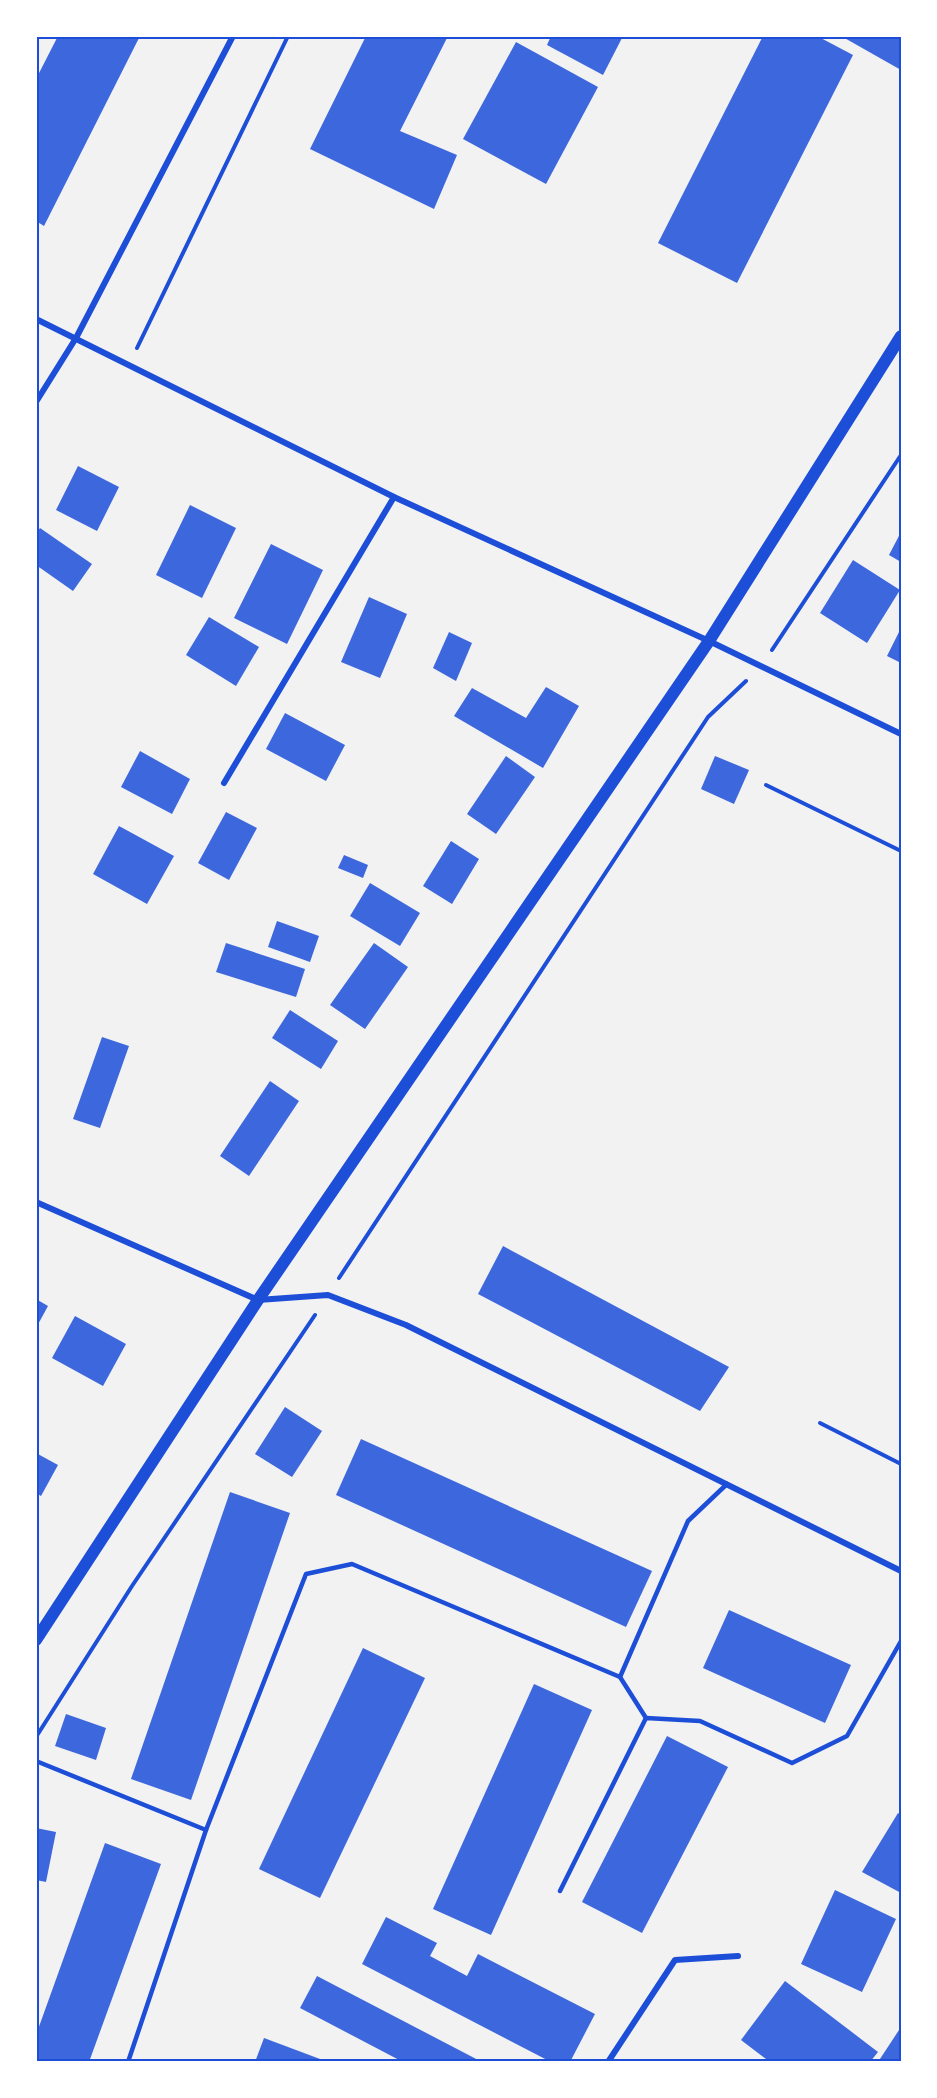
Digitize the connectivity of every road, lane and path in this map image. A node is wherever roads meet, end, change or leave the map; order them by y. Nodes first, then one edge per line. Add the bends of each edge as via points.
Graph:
1 (233, 36) edge
2 (288, 36) edge
3 (36, 319) edge
4 (901, 336) edge
5 (76, 338) junction
6 (128, 364) junction
7 (36, 402) edge
8 (901, 455) edge
9 (394, 497) junction
10 (709, 641) junction
11 (762, 666) junction
12 (901, 734) edge
13 (224, 783) dead end
14 (766, 785) dead end
15 (901, 851) edge
16 (36, 1202) edge
17 (328, 1295) junction
18 (258, 1300) junction
19 (820, 1423) dead end
20 (901, 1464) edge
21 (727, 1485) junction
22 (901, 1570) edge
23 (36, 1640) edge
24 (901, 1641) edge
25 (620, 1677) junction
26 (646, 1718) junction
27 (36, 1737) edge
28 (36, 1761) edge
29 (206, 1830) junction
30 (560, 1892) dead end
31 (738, 1956) dead end
32 (128, 2062) edge
33 (608, 2062) edge

1 - 5 street
2 - 6 path
3 - 5 street
4 - 10 main road
5 - 6 street
5 - 7 street
6 - 9 street
8 - 11 path
9 - 10 street
9 - 13 street
10 - 11 street
10 - 18 main road
11 - 12 street
11 - 17 path via 708,717
14 - 15 path
16 - 18 street
17 - 18 street
17 - 21 street via 406,1325
17 - 27 path via 132,1586
18 - 23 main road
19 - 20 path
21 - 22 street
21 - 25 lane via 688,1521
24 - 26 lane via 847,1736 792,1763 700,1721
25 - 26 lane
25 - 29 lane via 352,1564 306,1574
26 - 30 lane
28 - 29 lane
29 - 32 lane
31 - 33 street via 675,1960

